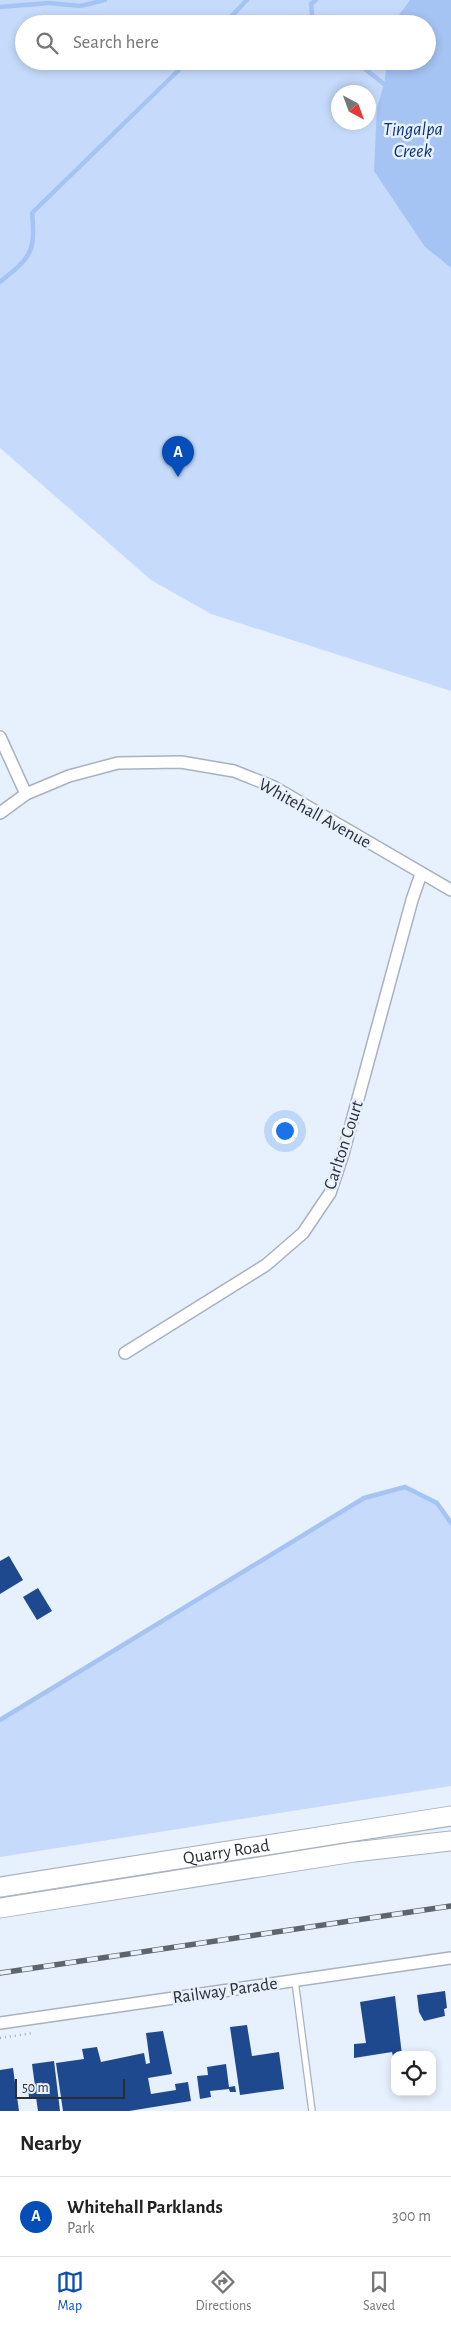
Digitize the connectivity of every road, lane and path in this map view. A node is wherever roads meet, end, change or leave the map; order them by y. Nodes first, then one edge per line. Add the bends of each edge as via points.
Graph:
1 (0, 737) edge
2 (26, 794) junction
3 (0, 813) edge
4 (422, 874) junction
5 (451, 890) edge
6 (125, 1353) dead end
7 (451, 1816) edge
8 (451, 1841) edge
9 (0, 1887) edge
10 (0, 1908) edge
11 (451, 1958) edge
12 (295, 1980) junction
13 (0, 2023) edge
14 (312, 2111) edge

1 - 2 street
2 - 3 street, Whitehall Avenue
2 - 4 street, Whitehall Avenue via 69,776 118,764 181,762 234,771 274,787
4 - 5 street, Whitehall Avenue
4 - 6 street, Carlton Court via 409,909 330,1193 303,1233 266,1265
7 - 9 main road, Quarry Road
8 - 10 main road, Quarry Road via 354,1852
11 - 12 street, Railway Parade
12 - 13 street, Railway Parade
12 - 14 lane

